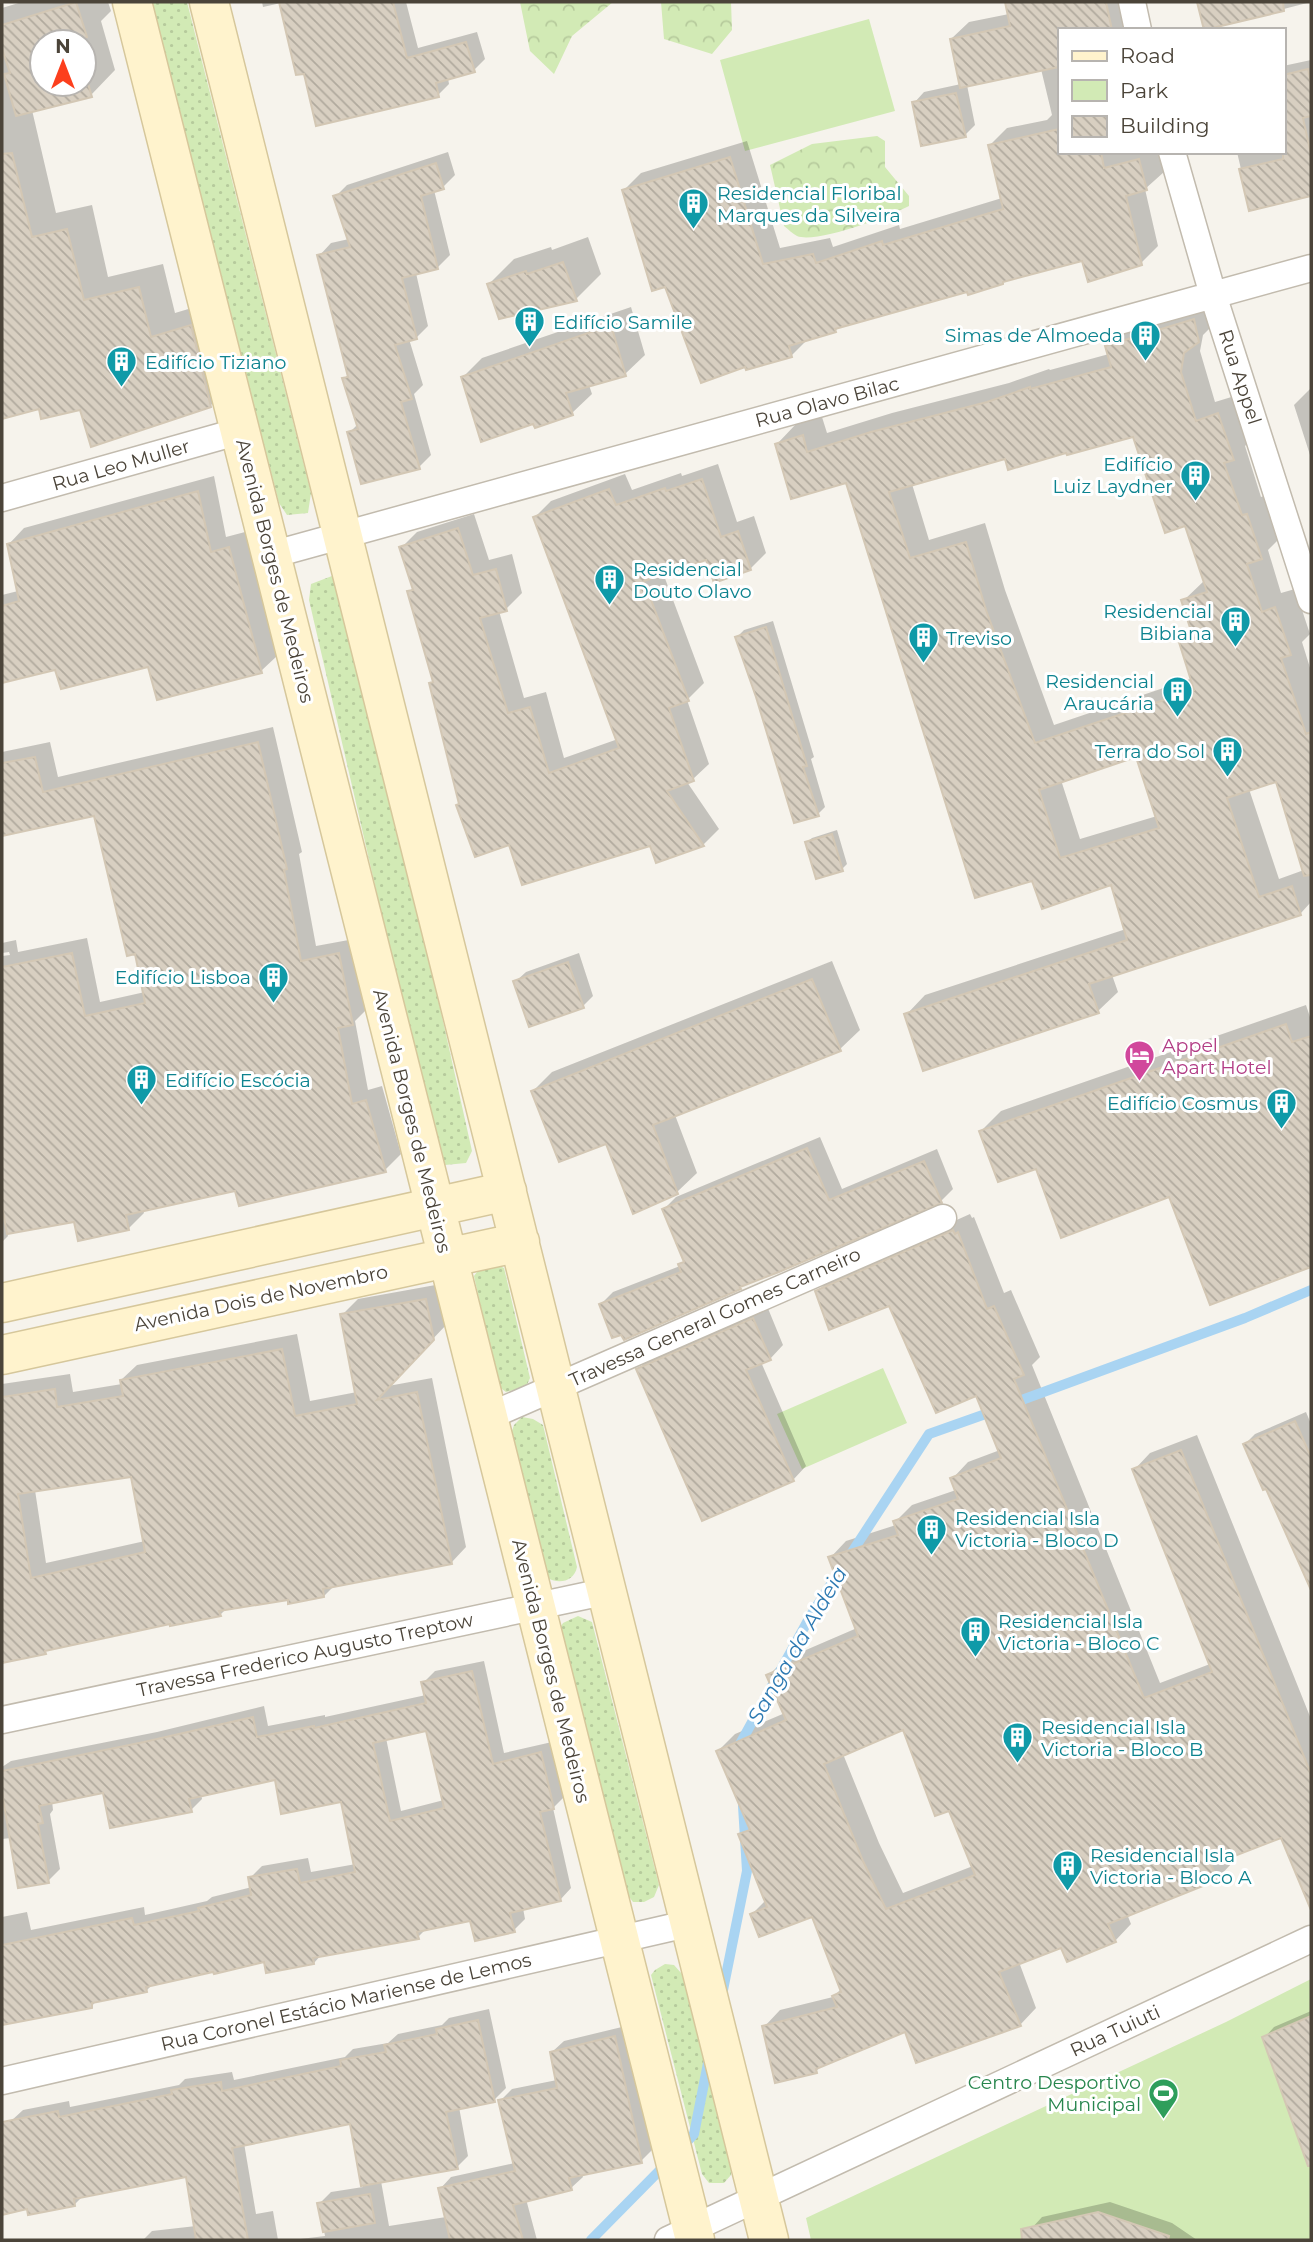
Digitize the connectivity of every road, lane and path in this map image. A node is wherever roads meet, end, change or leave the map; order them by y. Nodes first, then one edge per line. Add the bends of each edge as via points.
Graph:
1 (132, 2) edge
2 (209, 2) edge
3 (1132, 2) edge
4 (1138, 28) edge
5 (1173, 154) edge
6 (1311, 268) edge
7 (1213, 295) junction
8 (240, 431) junction
9 (2, 498) edge
10 (343, 536) junction
11 (271, 555) junction
12 (1311, 600) edge
13 (508, 1191) junction
14 (433, 1208) junction
15 (943, 1218) dead end
16 (520, 1242) junction
17 (446, 1258) junction
18 (2, 1303) edge
19 (2, 1355) edge
20 (556, 1386) junction
21 (487, 1417) junction
22 (608, 1591) junction
23 (534, 1607) junction
24 (2, 1720) edge
25 (691, 1923) junction
26 (1311, 1939) edge
27 (619, 1940) junction
28 (2, 2081) edge
29 (744, 2204) junction
30 (685, 2236) edge
31 (769, 2240) edge

1 - 8 main road, Avenida Borges de Medeiros
2 - 10 main road
3 - 4 street
5 - 7 street, Rua Appel
6 - 7 street, Rua Olavo Bilac
7 - 10 street, Rua Olavo Bilac
7 - 12 street, Rua Appel
8 - 9 street, Rua Leo Muller
8 - 11 main road, Avenida Borges de Medeiros
10 - 11 street, Rua Olavo Bilac
10 - 13 main road
11 - 14 main road, Avenida Borges de Medeiros
13 - 14 main road
13 - 16 main road
14 - 17 main road, Avenida Borges de Medeiros
14 - 18 main road
15 - 20 street, Travessa General Gomes Carneiro
16 - 17 main road, Avenida Dois de Novembro
16 - 20 main road
17 - 19 main road, Avenida Dois de Novembro
17 - 21 main road, Avenida Borges de Medeiros
20 - 21 street, Travessa General Gomes Carneiro
20 - 22 main road
21 - 23 main road, Avenida Borges de Medeiros
22 - 23 street, Travessa Frederico Augusto Treptow
22 - 25 main road
23 - 24 street, Travessa Frederico Augusto Treptow
23 - 27 main road, Avenida Borges de Medeiros
25 - 27 street, Rua Coronel Estácio Mariense de Lemos
25 - 29 main road
26 - 29 street, Rua Tuiuti
27 - 28 street, Rua Coronel Estácio Mariense de Lemos
27 - 30 main road, Avenida Borges de Medeiros
29 - 30 street, Rua Tuiuti
29 - 31 main road

